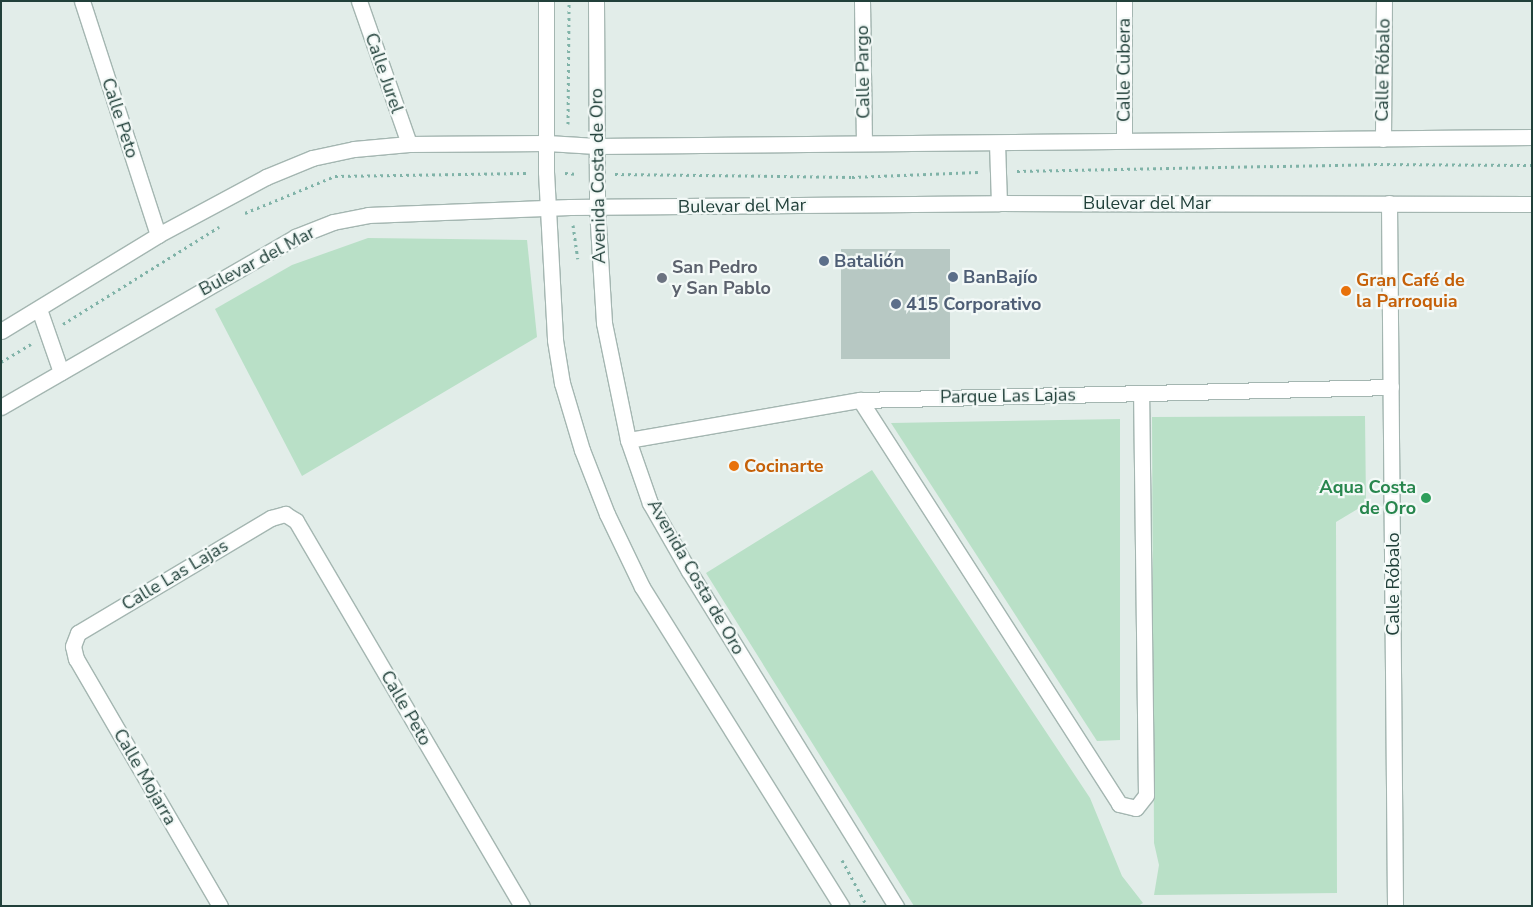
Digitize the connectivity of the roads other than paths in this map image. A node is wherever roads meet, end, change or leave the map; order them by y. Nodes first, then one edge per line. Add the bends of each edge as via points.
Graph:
1 (82, 1) edge
2 (359, 1) edge
3 (546, 1) edge
4 (596, 1) edge
5 (862, 1) edge
6 (1124, 1) edge
7 (1384, 1) edge
8 (1532, 137) edge
9 (1383, 139) junction
10 (1124, 140) junction
11 (547, 143) junction
12 (864, 143) junction
13 (997, 143) junction
14 (409, 144) junction
15 (596, 146) junction
16 (999, 203) junction
17 (1389, 203) junction
18 (1532, 204) edge
19 (548, 208) junction
20 (597, 208) junction
21 (158, 236) junction
22 (39, 309) junction
23 (1, 331) edge
24 (61, 372) junction
25 (1391, 388) junction
26 (1141, 393) junction
27 (860, 400) junction
28 (1, 407) edge
29 (628, 440) junction
30 (285, 514) joint
31 (73, 646) joint
32 (220, 906) edge
33 (522, 906) edge
34 (841, 906) edge
35 (896, 906) edge
36 (1395, 906) edge

1 - 21 street, Calle Peto
2 - 14 street, Calle Jurel
3 - 11 street
4 - 15 street, Avenida Costa de Oro
5 - 12 street, Calle Pargo
6 - 10 street, Calle Cubera
7 - 9 street, Calle Róbalo
8 - 9 street
9 - 10 street
10 - 13 street
11 - 14 street
11 - 15 street
11 - 19 street
12 - 13 street
12 - 15 street
13 - 16 street
14 - 21 street via 354,149 312,158 266,177
15 - 20 street, Avenida Costa de Oro
16 - 17 street, Bulevar del Mar
16 - 20 street, Bulevar del Mar
17 - 18 street, Bulevar del Mar
17 - 25 street, Calle Róbalo
19 - 20 street, Bulevar del Mar
19 - 24 street, Bulevar del Mar via 368,215 333,222 295,236
19 - 34 street via 555,340 562,383 606,514 642,587
20 - 29 street, Avenida Costa de Oro via 604,323
21 - 22 street
22 - 23 street
22 - 24 street
24 - 28 street, Bulevar del Mar
25 - 26 street, Parque Las Lajas
25 - 36 street, Calle Róbalo
26 - 27 street, Parque Las Lajas
26 - 27 street via 1146,795 1136,808 1119,804
27 - 29 street, Parque Las Lajas
29 - 35 street, Avenida Costa de Oro via 650,503 689,571
30 - 31 street, Calle Las Lajas via 271,518 78,633
30 - 33 street, Calle Peto via 296,521
31 - 32 street, Calle Mojarra via 76,659

